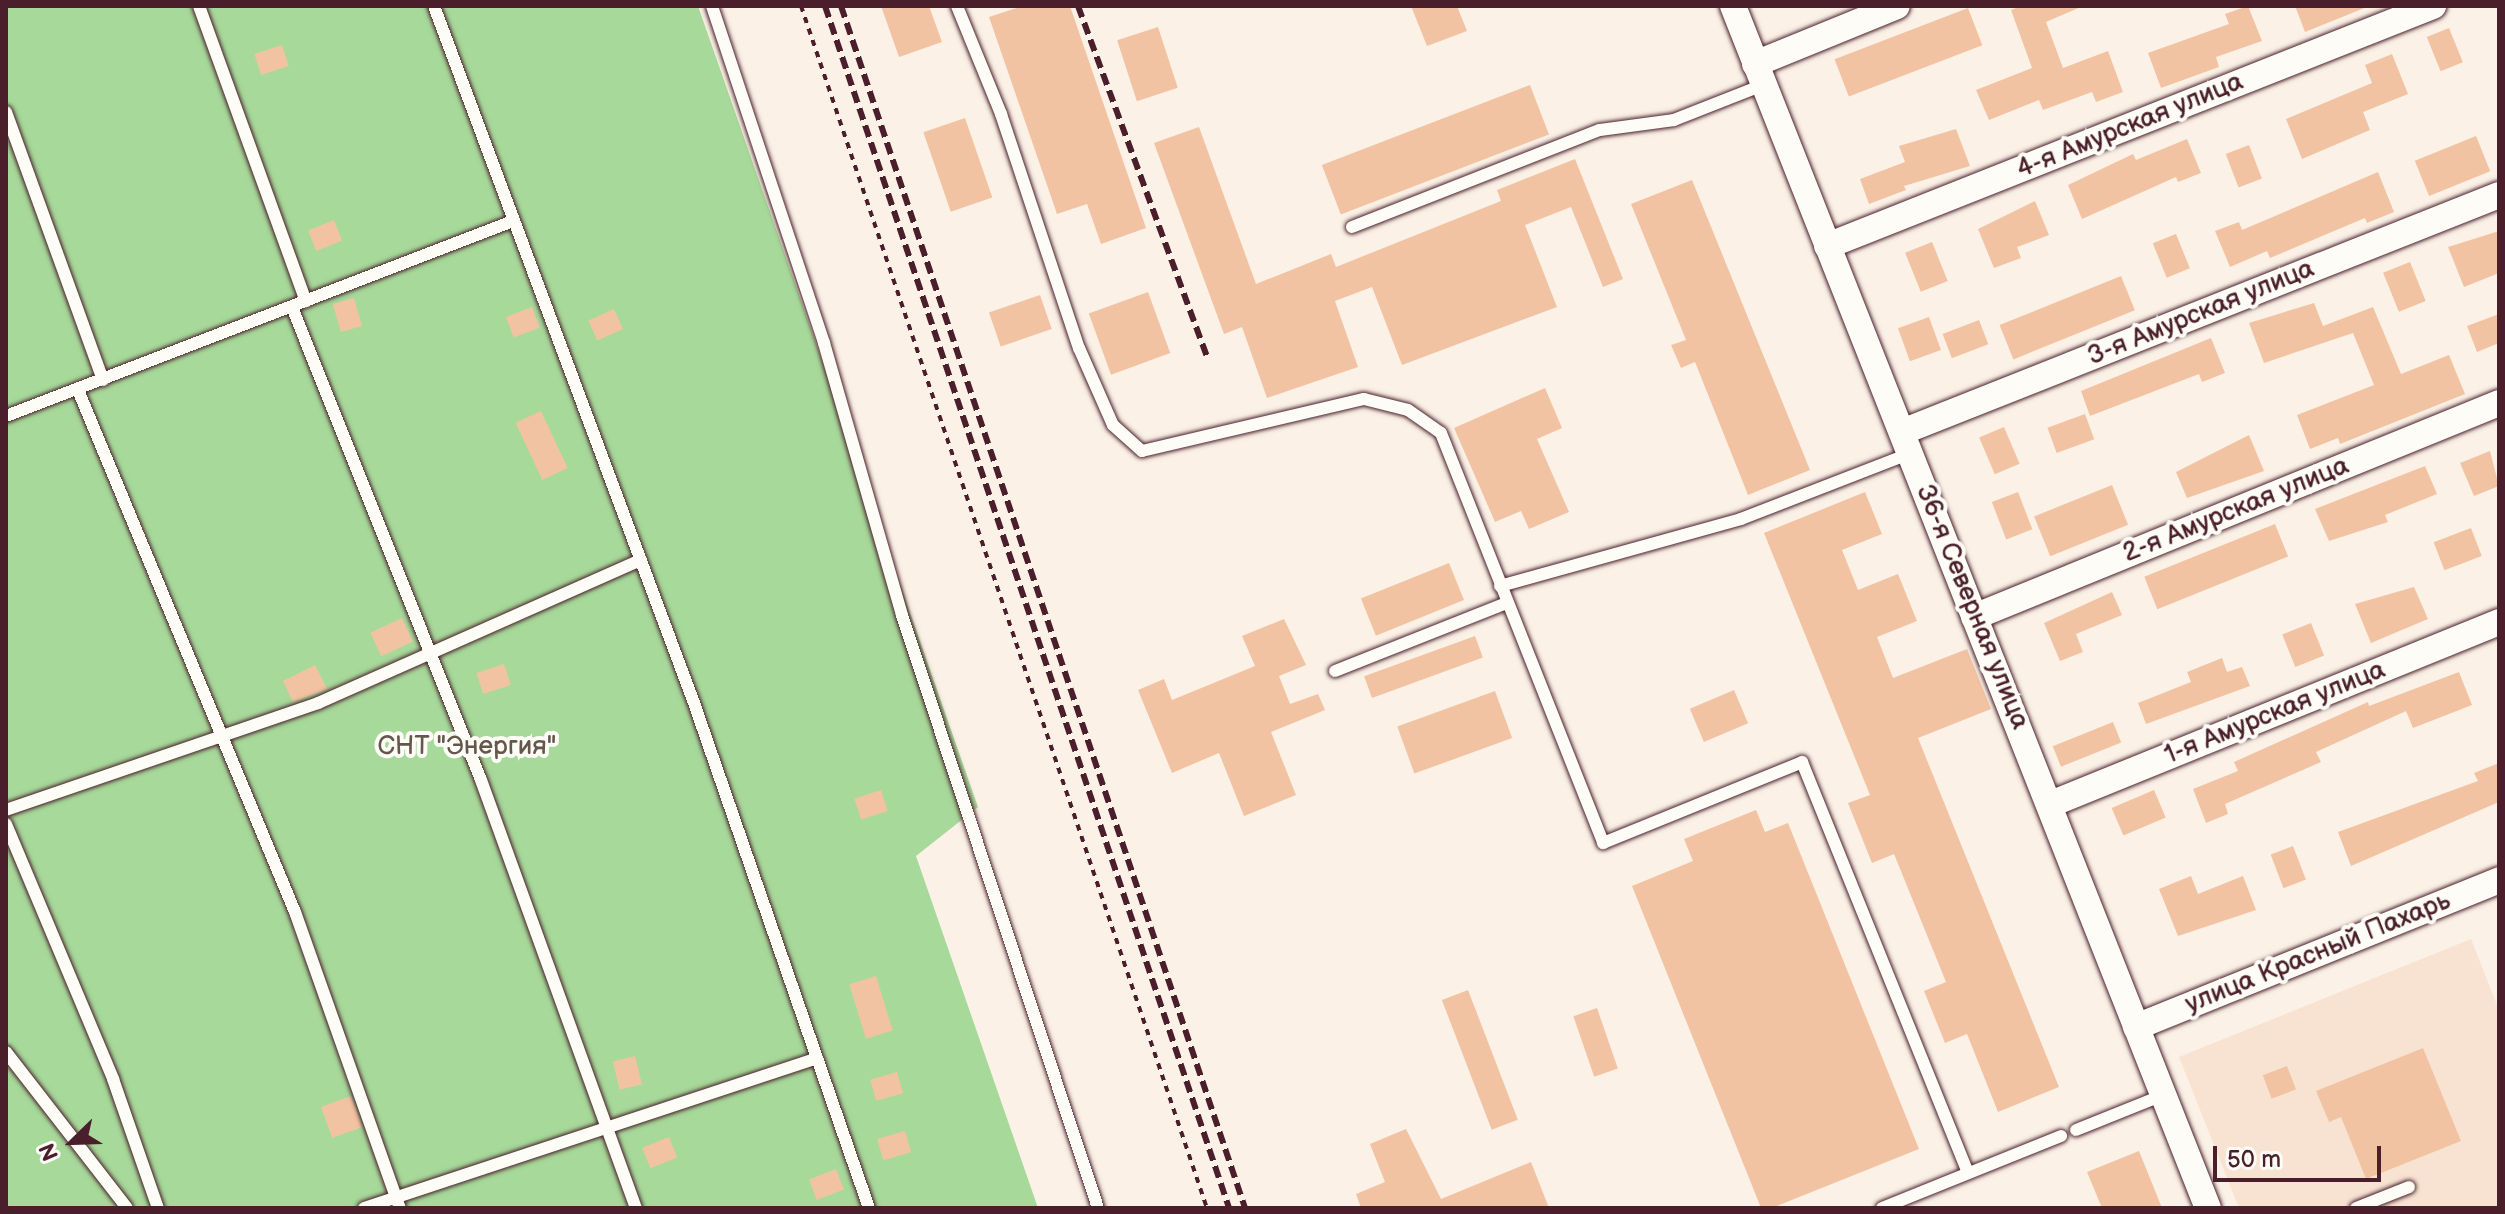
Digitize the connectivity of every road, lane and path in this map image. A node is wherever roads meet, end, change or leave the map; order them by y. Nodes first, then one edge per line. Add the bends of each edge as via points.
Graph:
1 (199, 6) edge
2 (434, 6) edge
3 (712, 6) edge
4 (801, 6) edge
5 (957, 6) edge
6 (1733, 6) edge
7 (1897, 6) edge
8 (2433, 6) edge
9 (1759, 74) junction
10 (6, 112) edge
11 (2499, 195) edge
12 (513, 221) junction
13 (1352, 227) dead end
14 (1827, 246) junction
15 (306, 301) junction
16 (292, 307) junction
17 (103, 380) junction
18 (78, 390) junction
19 (2499, 403) edge
20 (6, 416) edge
21 (1906, 442) junction
22 (641, 560) junction
23 (1500, 586) junction
24 (1507, 603) junction
25 (1974, 617) junction
26 (2499, 622) edge
27 (430, 651) junction
28 (1335, 671) dead end
29 (221, 737) junction
30 (2051, 804) junction
31 (6, 810) edge
32 (6, 824) edge
33 (2499, 880) edge
34 (2136, 1027) junction
35 (6, 1052) edge
36 (817, 1058) junction
37 (2163, 1095) junction
38 (609, 1128) junction
39 (2076, 1130) dead end
40 (2061, 1136) dead end
41 (1968, 1173) junction
42 (2409, 1187) dead end
43 (398, 1202) edge
44 (127, 1208) edge
45 (158, 1208) edge
46 (364, 1208) edge
47 (636, 1208) edge
48 (869, 1208) edge
49 (1098, 1208) edge
50 (1207, 1208) edge
51 (1882, 1208) edge
52 (2208, 1208) edge
53 (2356, 1208) edge

1 - 15 lane
2 - 12 lane
3 - 49 lane via 824,343 902,615
4 - 50 path
5 - 23 lane via 1001,114 1079,348 1113,425 1142,451 1364,399 1408,410 1441,433
6 - 9 street, 36-я Северная улица
7 - 9 street
8 - 14 street, 4-я Амурская улица
9 - 13 lane via 1674,120 1600,130
9 - 14 street, 36-я Северная улица
10 - 17 lane
11 - 21 street, 3-я Амурская улица
12 - 15 lane
12 - 22 lane
14 - 21 street, 36-я Северная улица
15 - 16 lane
16 - 17 lane
16 - 27 lane
17 - 18 lane
18 - 20 lane
18 - 29 lane
19 - 25 street, 2-я Амурская улица
21 - 23 lane via 1741,519
21 - 25 street, 36-я Северная улица
22 - 27 lane
22 - 36 lane
23 - 24 lane
24 - 28 lane
24 - 41 lane via 1603,843 1802,762
25 - 30 street, 36-я Северная улица
26 - 30 street, 1-я Амурская улица
27 - 29 lane via 318,703
27 - 38 lane
29 - 31 lane
29 - 43 lane via 295,912
30 - 34 street, 36-я Северная улица
32 - 45 lane via 113,1079
33 - 34 street, улица Красный Пахарь
34 - 37 street, 36-я Северная улица
35 - 44 lane
36 - 38 lane
36 - 48 lane
37 - 39 lane
37 - 52 street, 36-я Северная улица
38 - 43 lane
38 - 47 lane
40 - 41 lane
41 - 51 lane
42 - 53 lane
43 - 46 lane

